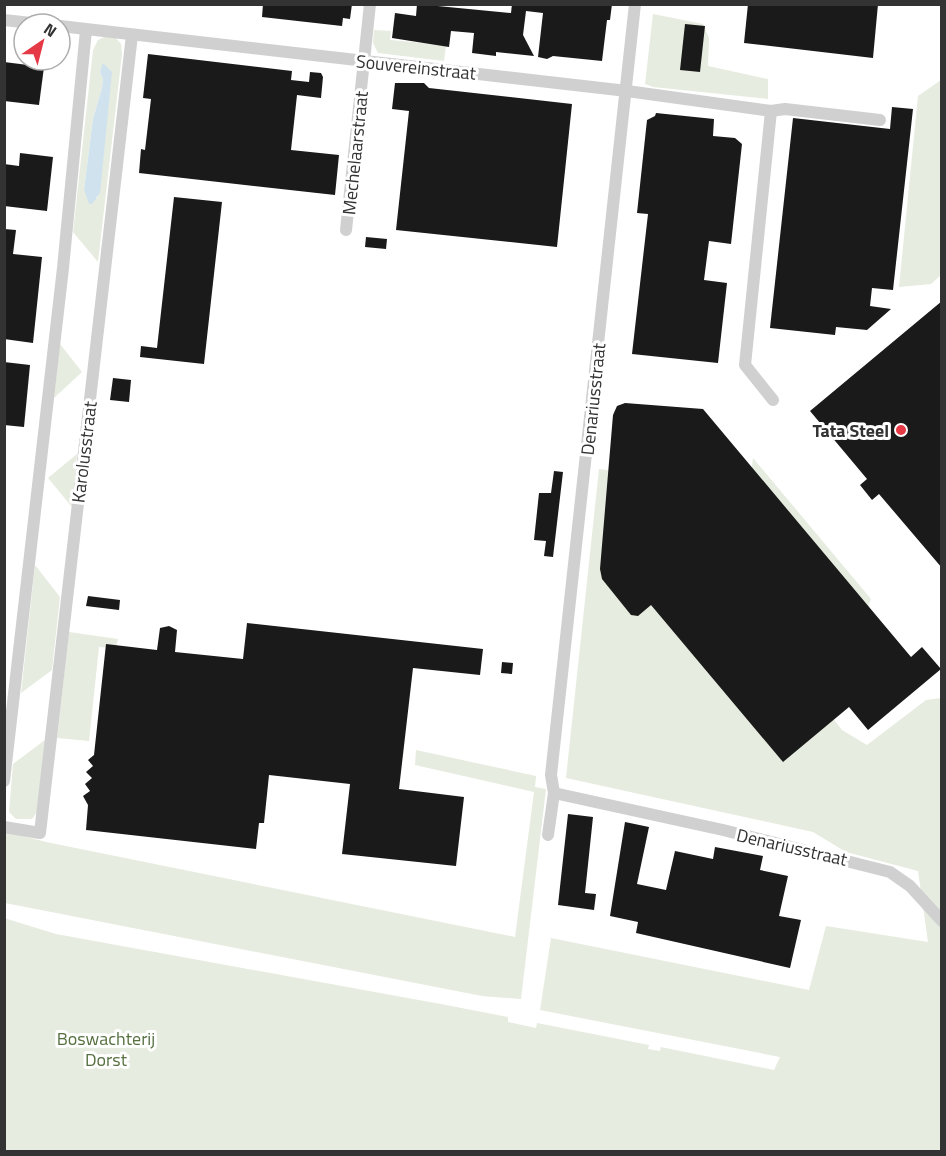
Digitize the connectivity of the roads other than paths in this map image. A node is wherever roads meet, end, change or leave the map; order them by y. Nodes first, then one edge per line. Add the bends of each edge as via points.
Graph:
1 (370, 4) edge
2 (635, 4) edge
3 (72, 28) edge
4 (86, 30) junction
5 (132, 35) junction
6 (364, 62) junction
7 (627, 91) junction
8 (771, 111) junction
9 (880, 120) dead end
10 (346, 230) dead end
11 (773, 400) dead end
12 (4, 782) edge
13 (554, 793) junction
14 (4, 827) edge
15 (548, 835) dead end
16 (942, 921) edge

1 - 6 street, Mechelaarstraat
2 - 7 street, Denariusstraat
3 - 4 street, Souvereinstraat
4 - 5 street, Souvereinstraat
4 - 12 street
5 - 6 street, Souvereinstraat
5 - 14 street, Karolusstraat via 39,833
6 - 7 street, Souvereinstraat
6 - 10 street, Mechelaarstraat
7 - 8 street, Souvereinstraat
7 - 13 street, Denariusstraat via 551,775
8 - 9 street, Souvereinstraat via 784,109
8 - 11 street via 745,365
13 - 15 street, Denariusstraat
13 - 16 street, Denariusstraat via 890,872 910,886

